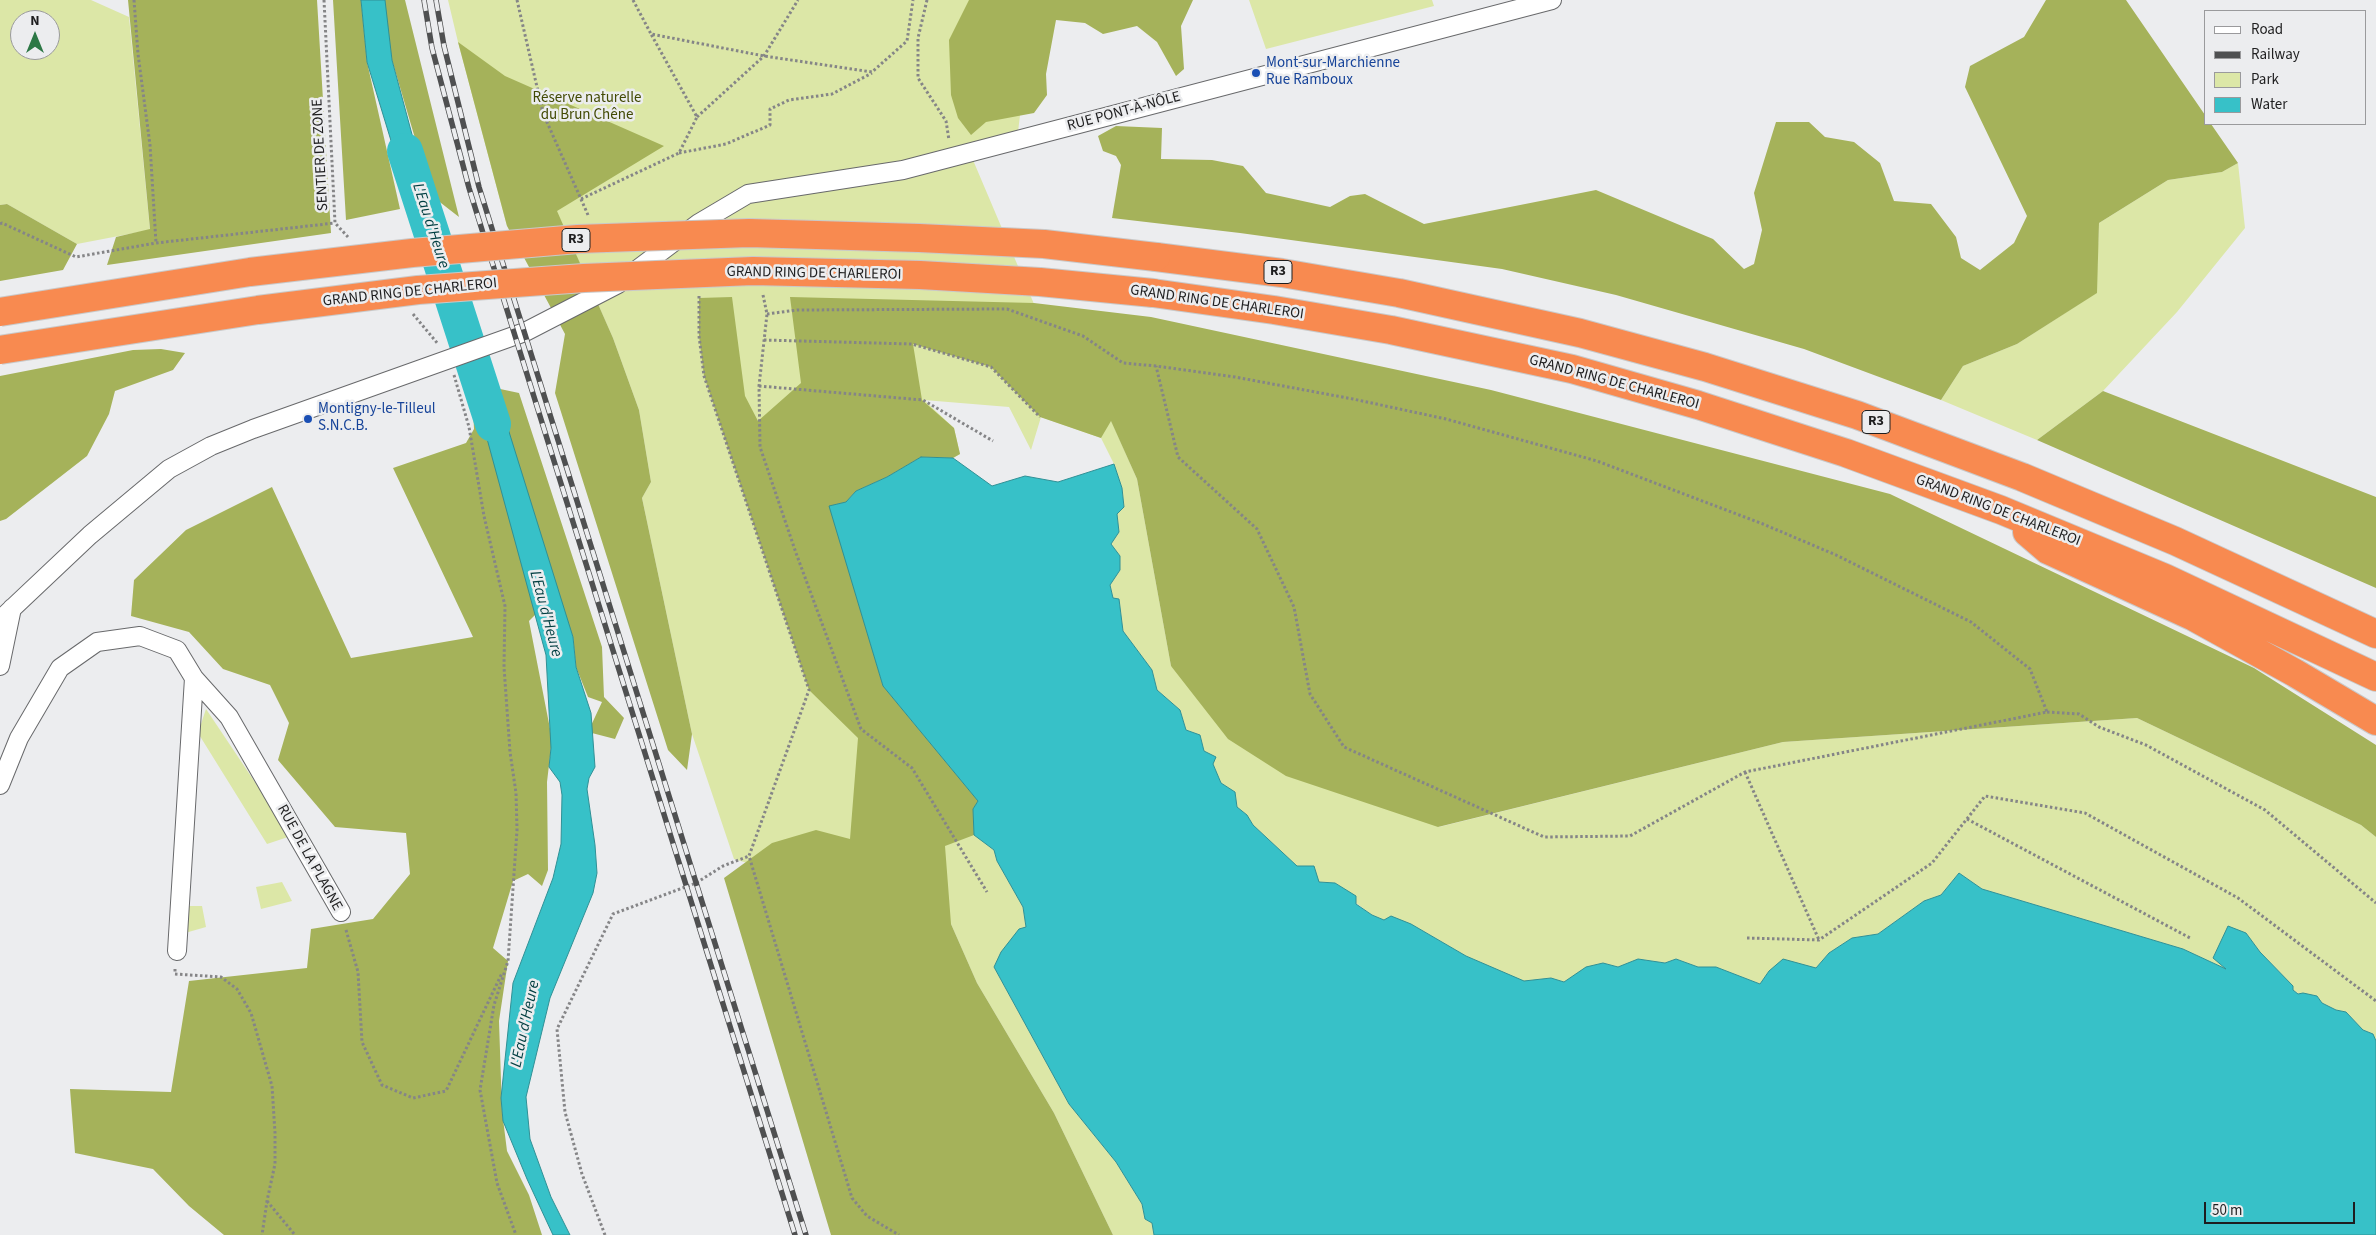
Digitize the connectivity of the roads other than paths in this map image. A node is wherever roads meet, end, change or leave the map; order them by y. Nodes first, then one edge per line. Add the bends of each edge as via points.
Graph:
1 (1547, 1) edge
2 (0, 312) edge
3 (0, 350) edge
4 (2001, 510) junction
5 (2332, 612) junction
6 (6, 614) edge
7 (2376, 619) edge
8 (2376, 634) edge
9 (0, 666) edge
10 (194, 678) junction
11 (2376, 678) edge
12 (2376, 721) edge
13 (0, 785) edge
14 (341, 912) road end
15 (177, 951) road end

1 - 6 street, RUE PONT-À-NÔLE via 903,170 748,194 698,222 618,284 525,332 253,429 211,446 169,469 97,529
2 - 5 highway, R3, bridge via 250,272 412,253 578,239 749,233 1044,244 1282,272 1580,333 1705,367 1857,415 2022,476
3 - 4 highway, GRAND RING DE CHARLEROI, bridge via 258,310 408,291 594,277 752,271 1040,282 1274,310 1391,330 1572,369 1846,452
4 - 11 highway, GRAND RING DE CHARLEROI via 2165,578
4 - 12 highway via 2048,550 2192,616
5 - 7 highway
5 - 8 highway, R3
6 - 9 street
10 - 13 street, RUE DE LA PLAGNE via 177,650 140,636 97,642 60,668 20,738
10 - 14 street, RUE DE LA PLAGNE via 229,717
10 - 15 street

